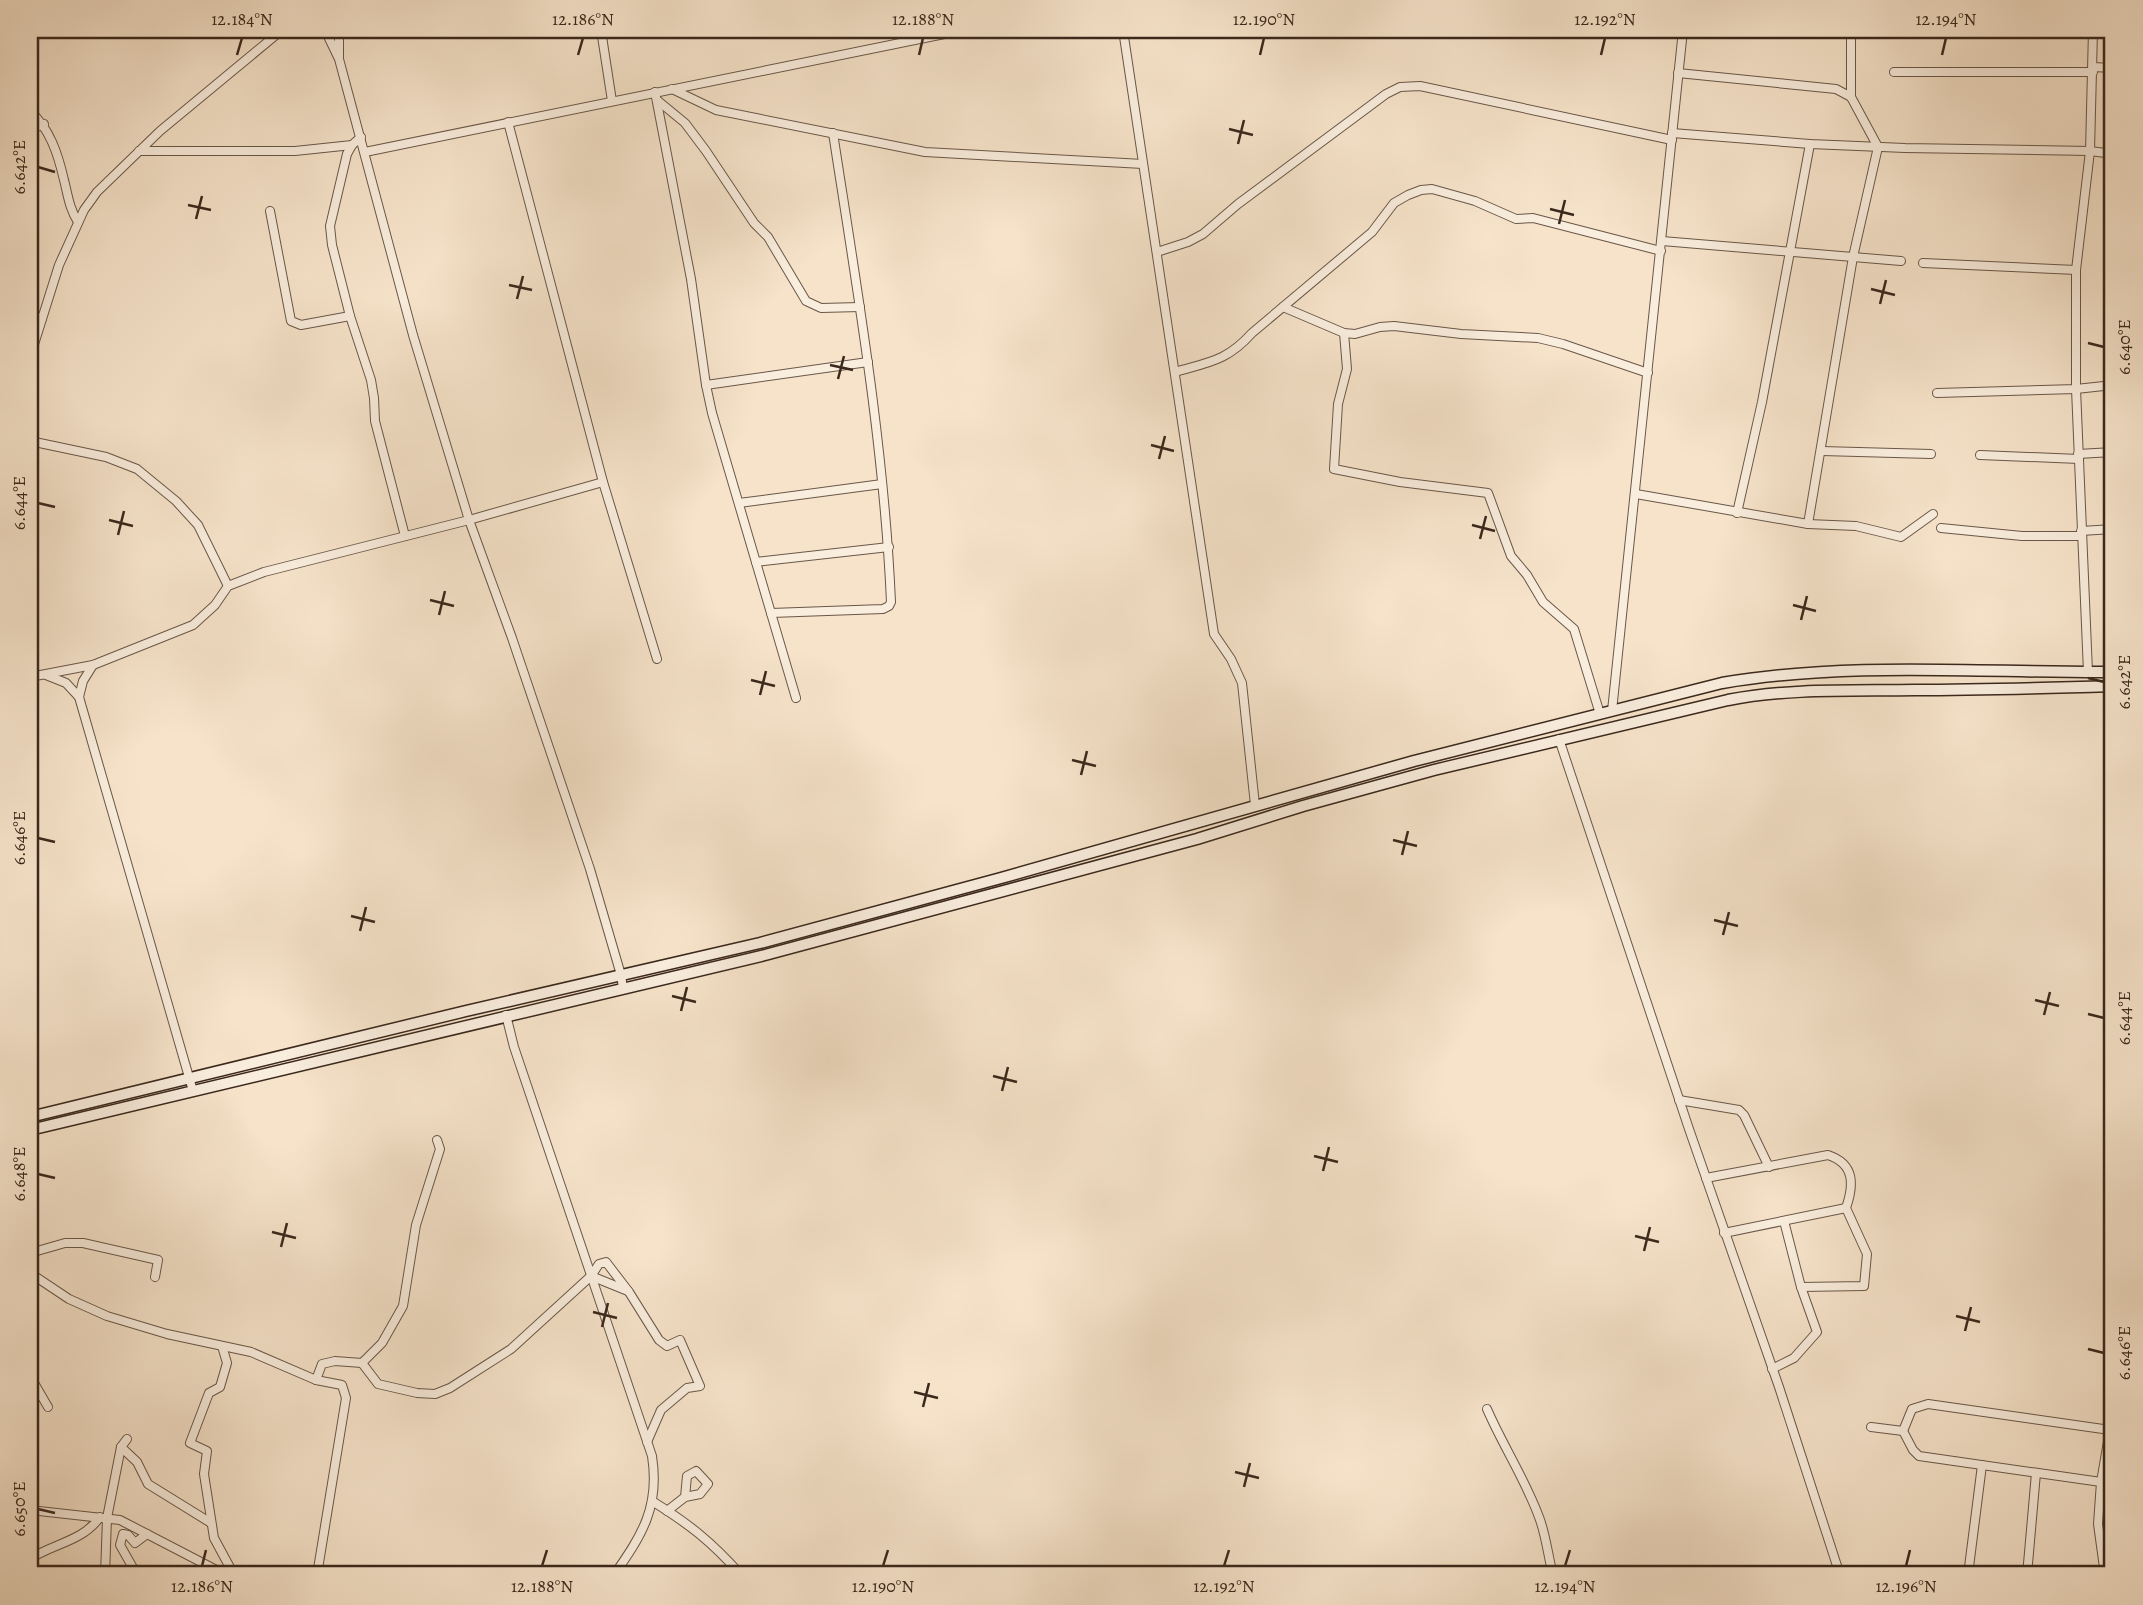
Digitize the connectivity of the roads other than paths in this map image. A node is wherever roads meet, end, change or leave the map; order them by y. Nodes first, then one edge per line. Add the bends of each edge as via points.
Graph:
1 (282, 30) edge
2 (326, 30) edge
3 (339, 30) edge
4 (601, 30) edge
5 (964, 30) edge
6 (1123, 30) edge
7 (1683, 30) edge
8 (1851, 30) edge
9 (2094, 30) edge
10 (339, 60) junction
11 (2113, 68) edge
12 (2093, 70) junction
13 (1894, 72) dead end
14 (1678, 74) junction
15 (672, 89) junction
16 (656, 96) junction
17 (1851, 97) junction
18 (612, 101) junction
19 (30, 111) edge
20 (508, 122) junction
21 (44, 124) junction
22 (30, 130) edge
23 (834, 134) junction
24 (1672, 136) junction
25 (361, 137) junction
26 (1810, 144) junction
27 (352, 145) junction
28 (1882, 147) junction
29 (139, 151) junction
30 (2091, 151) junction
31 (365, 152) junction
32 (2113, 154) edge
33 (1143, 164) junction
34 (270, 211) dead end
35 (78, 222) junction
36 (1662, 240) junction
37 (1661, 251) junction
38 (1157, 252) junction
39 (1791, 252) junction
40 (1853, 257) junction
41 (1901, 261) dead end
42 (1923, 263) dead end
43 (2076, 270) junction
44 (860, 307) junction
45 (1283, 307) junction
46 (30, 313) edge
47 (350, 316) junction
48 (42, 319) junction
49 (1344, 333) junction
50 (30, 357) edge
51 (868, 362) junction
52 (1175, 372) junction
53 (1648, 373) junction
54 (706, 385) junction
55 (2113, 385) edge
56 (2077, 389) junction
57 (1937, 393) dead end
58 (30, 441) edge
59 (1822, 451) junction
60 (2113, 452) edge
61 (1931, 454) dead end
62 (1980, 455) dead end
63 (2079, 456) junction
64 (603, 482) junction
65 (882, 484) junction
66 (1636, 494) junction
67 (739, 503) junction
68 (1737, 513) junction
69 (1933, 514) dead end
70 (470, 520) junction
71 (1808, 524) junction
72 (1941, 528) dead end
73 (2113, 530) edge
74 (2081, 534) junction
75 (405, 536) junction
76 (889, 547) junction
77 (756, 562) junction
78 (228, 586) junction
79 (771, 613) junction
80 (657, 659) dead end
81 (93, 665) junction
82 (2088, 672) junction
83 (2113, 672) edge
84 (47, 675) junction
85 (30, 677) edge
86 (2113, 686) edge
87 (79, 697) junction
88 (796, 698) dead end
89 (1612, 711) junction
90 (1600, 714) junction
91 (1559, 739) junction
92 (1255, 805) junction
93 (621, 975) junction
94 (623, 988) junction
95 (506, 1015) junction
96 (190, 1078) junction
97 (193, 1091) junction
98 (1679, 1100) junction
99 (30, 1117) edge
100 (30, 1130) edge
101 (437, 1140) dead end
102 (1769, 1167) junction
103 (1706, 1178) junction
104 (1846, 1208) junction
105 (1784, 1221) junction
106 (1724, 1233) junction
107 (30, 1253) edge
108 (30, 1273) edge
109 (592, 1276) junction
110 (155, 1277) dead end
111 (1801, 1287) junction
112 (629, 1292) junction
113 (222, 1346) junction
114 (362, 1363) junction
115 (1772, 1369) junction
116 (30, 1376) edge
117 (316, 1380) junction
118 (48, 1407) dead end
119 (1487, 1409) dead end
120 (2113, 1412) edge
121 (1871, 1427) dead end
122 (2110, 1430) junction
123 (1903, 1432) junction
124 (127, 1438) dead end
125 (647, 1442) junction
126 (121, 1447) junction
127 (1982, 1465) junction
128 (2036, 1473) junction
129 (2101, 1482) junction
130 (2113, 1489) edge
131 (685, 1497) dead end
132 (652, 1501) junction
133 (30, 1510) edge
134 (667, 1511) junction
135 (104, 1518) junction
136 (211, 1522) junction
137 (147, 1534) junction
138 (30, 1559) edge
139 (105, 1575) edge
140 (137, 1575) edge
141 (226, 1575) edge
142 (234, 1575) edge
143 (317, 1575) edge
144 (614, 1575) edge
145 (741, 1575) edge
146 (1553, 1575) edge
147 (1840, 1575) edge
148 (1968, 1575) edge
149 (2027, 1575) edge
150 (2105, 1575) edge

1 - 29 street
2 - 10 street
3 - 10 street
4 - 18 street
5 - 15 street
6 - 33 street
7 - 14 street
8 - 17 street
9 - 12 street
10 - 25 street
11 - 12 street
12 - 13 street
12 - 30 street
14 - 17 street via 1836,89
14 - 24 street
15 - 16 street
15 - 23 street via 716,110
16 - 18 street
16 - 44 street via 706,151 768,237 806,301 821,307
16 - 54 street
17 - 28 street
18 - 20 street
19 - 21 street
20 - 31 street
20 - 64 street
21 - 22 street
21 - 35 street
23 - 33 street via 925,152
23 - 44 street
24 - 26 street
24 - 36 street
24 - 38 street via 1420,86 1400,87 1203,234
25 - 27 street
25 - 31 street
26 - 28 street
26 - 39 street
27 - 29 street via 296,151
27 - 47 street via 330,226
28 - 30 street
28 - 40 street
29 - 35 street via 97,192
30 - 32 street
30 - 43 street
31 - 70 street via 413,335
33 - 38 street
34 - 47 street via 291,321 301,325
35 - 48 street
36 - 37 street
36 - 39 street
37 - 45 street via 1533,218 1516,219 1475,201 1421,190 1394,203 1372,232
37 - 53 street
38 - 52 street
39 - 40 street
39 - 68 street
40 - 41 street
40 - 59 street
42 - 43 street
43 - 56 street
44 - 51 street
45 - 49 street
45 - 52 street via 1226,357
46 - 48 street
47 - 75 street via 370,380 375,421
48 - 50 street
49 - 53 street via 1394,326 1538,338
49 - 90 street via 1347,369 1338,404 1334,469 1488,493 1511,556 1543,602 1574,629
51 - 54 street
51 - 65 street
52 - 92 street via 1214,634 1242,683
53 - 66 street
54 - 67 street
55 - 56 street
56 - 57 street
56 - 63 street
58 - 78 street via 106,457 137,469 198,525
59 - 61 street
59 - 71 street
60 - 63 street
62 - 63 street
63 - 74 street
64 - 70 street
64 - 80 street
65 - 67 street
65 - 76 street
66 - 68 street
66 - 89 street
67 - 77 street
68 - 71 street
69 - 71 street via 1901,537 1856,526
70 - 75 street
70 - 93 street via 581,843
72 - 74 street via 2022,536
73 - 74 street
74 - 82 street
75 - 78 street via 264,572
76 - 77 street
76 - 79 street via 889,606
77 - 79 street
78 - 81 street via 193,625
79 - 88 street
81 - 84 street
81 - 87 street
82 - 83 main road
82 - 89 main road via 1909,669 1771,675
84 - 85 street
84 - 87 street via 66,683
86 - 91 main road via 1753,695
87 - 96 street
89 - 90 main road
90 - 92 main road
91 - 94 main road via 803,944
91 - 98 street
92 - 93 main road via 876,912
93 - 94 street
93 - 96 main road
94 - 95 main road
95 - 97 main road
95 - 109 street
96 - 97 street
96 - 99 main road
97 - 100 main road
98 - 102 street via 1739,1110
98 - 103 street
101 - 114 street via 440,1149 416,1225 403,1306 382,1343
102 - 103 street
102 - 104 street via 1828,1155 1838,1159 1852,1181
103 - 106 street
104 - 105 street
104 - 111 street via 1867,1254 1864,1286
105 - 106 street
105 - 111 street
106 - 115 street
107 - 110 street via 83,1243 158,1260
108 - 113 street via 107,1316
109 - 112 street
109 - 112 street via 599,1264 606,1262
109 - 114 street via 511,1349 435,1395 378,1384
109 - 125 street
111 - 115 street via 1817,1332 1794,1358
112 - 125 street via 659,1340 667,1346 680,1340 700,1387 687,1388 661,1410
113 - 117 street via 251,1352
113 - 136 street via 227,1363 220,1387 209,1393 190,1443 206,1451 204,1474
114 - 117 street via 322,1364
115 - 147 street
116 - 118 street
117 - 143 street via 342,1385 346,1398
119 - 146 street via 1541,1520
120 - 122 street
121 - 123 street
122 - 123 street via 1928,1404 1912,1409
122 - 129 street
123 - 127 street via 1919,1456
124 - 126 street
125 - 132 street via 656,1481
126 - 135 street
126 - 136 street via 137,1462 148,1484
127 - 128 street
127 - 148 street
128 - 129 street
128 - 149 street
129 - 130 street
129 - 150 street via 2098,1524
131 - 134 street
132 - 134 street
132 - 144 street via 638,1540
133 - 135 street
134 - 145 street via 716,1547
135 - 137 street via 120,1520
135 - 138 street via 72,1541
135 - 139 street
136 - 142 street via 214,1538
137 - 140 street via 135,1543 123,1534 120,1545
137 - 141 street

